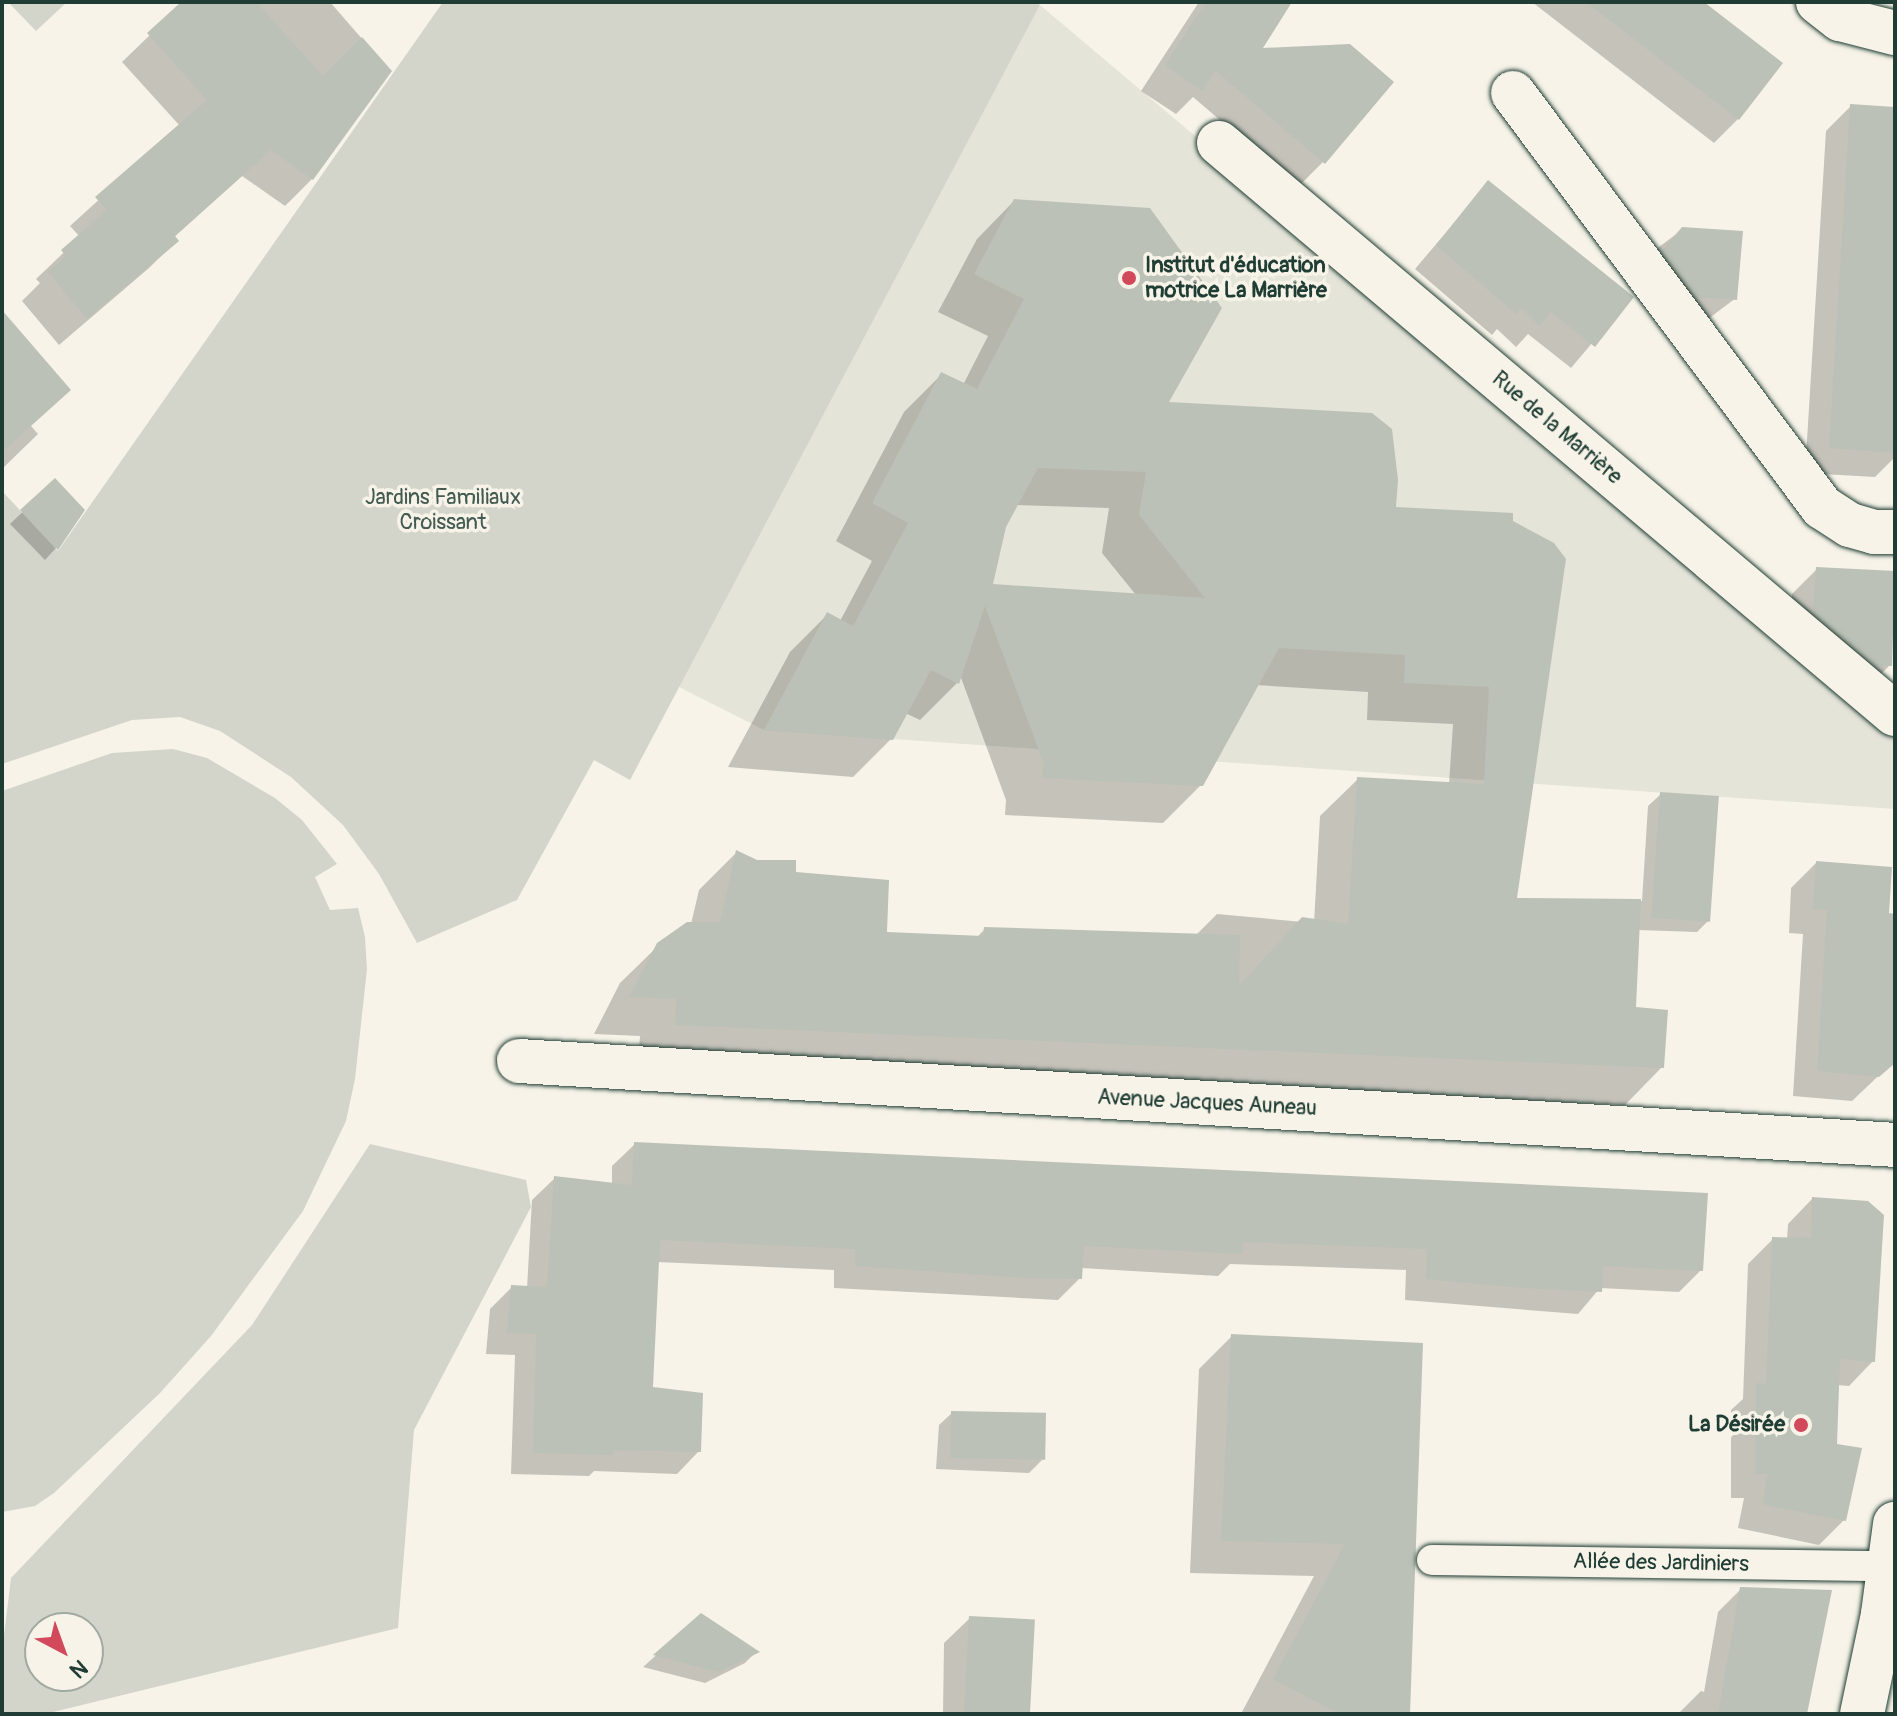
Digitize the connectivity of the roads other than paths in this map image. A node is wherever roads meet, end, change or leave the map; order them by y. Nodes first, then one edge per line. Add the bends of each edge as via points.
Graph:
1 (1818, 2) edge
2 (1895, 33) edge
3 (1513, 93) dead end
4 (1219, 143) dead end
5 (1895, 532) edge
6 (1895, 714) edge
7 (519, 1061) dead end
8 (1895, 1145) edge
9 (1892, 1545) edge
10 (1432, 1560) dead end
11 (1862, 1714) edge

1 - 2 street via 1840,19
3 - 5 street via 1822,507 1850,525
4 - 6 street, Rue de la Marrière
7 - 8 street, Avenue Jacques Auneau
9 - 10 lane, Allée des Jardiniers
9 - 11 street

